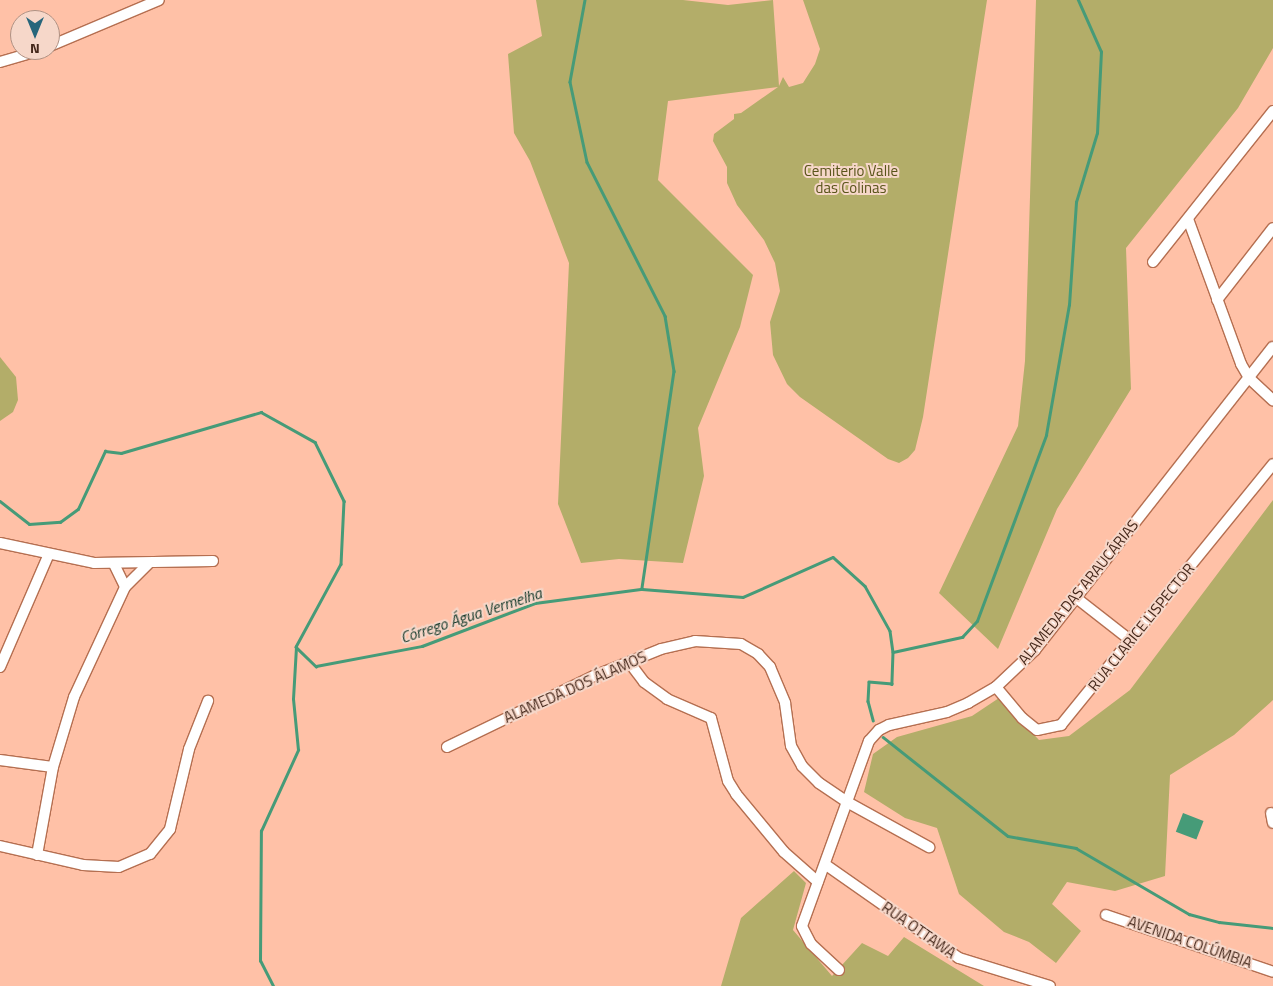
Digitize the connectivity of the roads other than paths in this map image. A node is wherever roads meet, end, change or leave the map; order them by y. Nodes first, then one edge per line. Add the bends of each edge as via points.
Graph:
1 (159, 0) edge
2 (60, 42) edge
3 (1273, 111) edge
4 (1188, 219) junction
5 (1273, 228) edge
6 (1153, 262) dead end
7 (1217, 300) junction
8 (1273, 347) edge
9 (1249, 378) junction
10 (1273, 400) edge
11 (1273, 464) edge
12 (0, 543) edge
13 (49, 554) junction
14 (213, 561) dead end
15 (114, 564) junction
16 (148, 564) junction
17 (126, 587) junction
18 (1075, 598) junction
19 (1130, 640) junction
20 (629, 662) junction
21 (0, 668) edge
22 (996, 687) junction
23 (208, 701) dead end
24 (447, 746) dead end
25 (0, 760) edge
26 (53, 767) junction
27 (847, 802) junction
28 (0, 846) edge
29 (930, 847) dead end
30 (37, 855) junction
31 (826, 865) junction
32 (818, 882) junction
33 (1106, 915) dead end
34 (839, 970) dead end
35 (1273, 972) edge
36 (1050, 986) edge

1 - 2 street
3 - 4 street
4 - 6 street
4 - 7 street
5 - 7 street
7 - 9 street
8 - 9 street, ALAMEDA DAS ARAUCÁRIAS
9 - 10 street
9 - 18 street, ALAMEDA DAS ARAUCÁRIAS
11 - 19 street, RUA CLARICE LISPECTOR
12 - 13 street
13 - 15 street
13 - 21 street
14 - 16 street
15 - 16 street
15 - 17 street
16 - 17 street
17 - 26 street via 74,697
18 - 19 street
18 - 22 street, ALAMEDA DAS ARAUCÁRIAS via 1034,650
19 - 22 street, RUA CLARICE LISPECTOR via 1071,715 1061,725 1048,730 1037,730 1022,718
20 - 24 street, ALAMEDA DOS ÁLAMOS
20 - 27 street, ALAMEDA DOS ÁLAMOS via 661,649 695,641 741,644 758,654 770,667 780,686 794,756 819,783
20 - 32 street via 656,692 711,718 728,780 736,794 784,852
22 - 27 street, ALAMEDA DAS ARAUCÁRIAS via 947,712 879,730 869,741
23 - 30 street via 190,749 170,829 150,854 119,867 84,865
25 - 26 street
26 - 30 street
27 - 29 street, ALAMEDA DOS ÁLAMOS
27 - 31 street, ALAMEDA DAS ARAUCÁRIAS
28 - 30 street
31 - 32 street, ALAMEDA DAS ARAUCÁRIAS
31 - 36 street, RUA OTTAWA via 959,958
32 - 34 street, ALAMEDA DAS ARAUCÁRIAS via 804,915 804,934
33 - 35 street, AVENIDA COLÚMBIA

